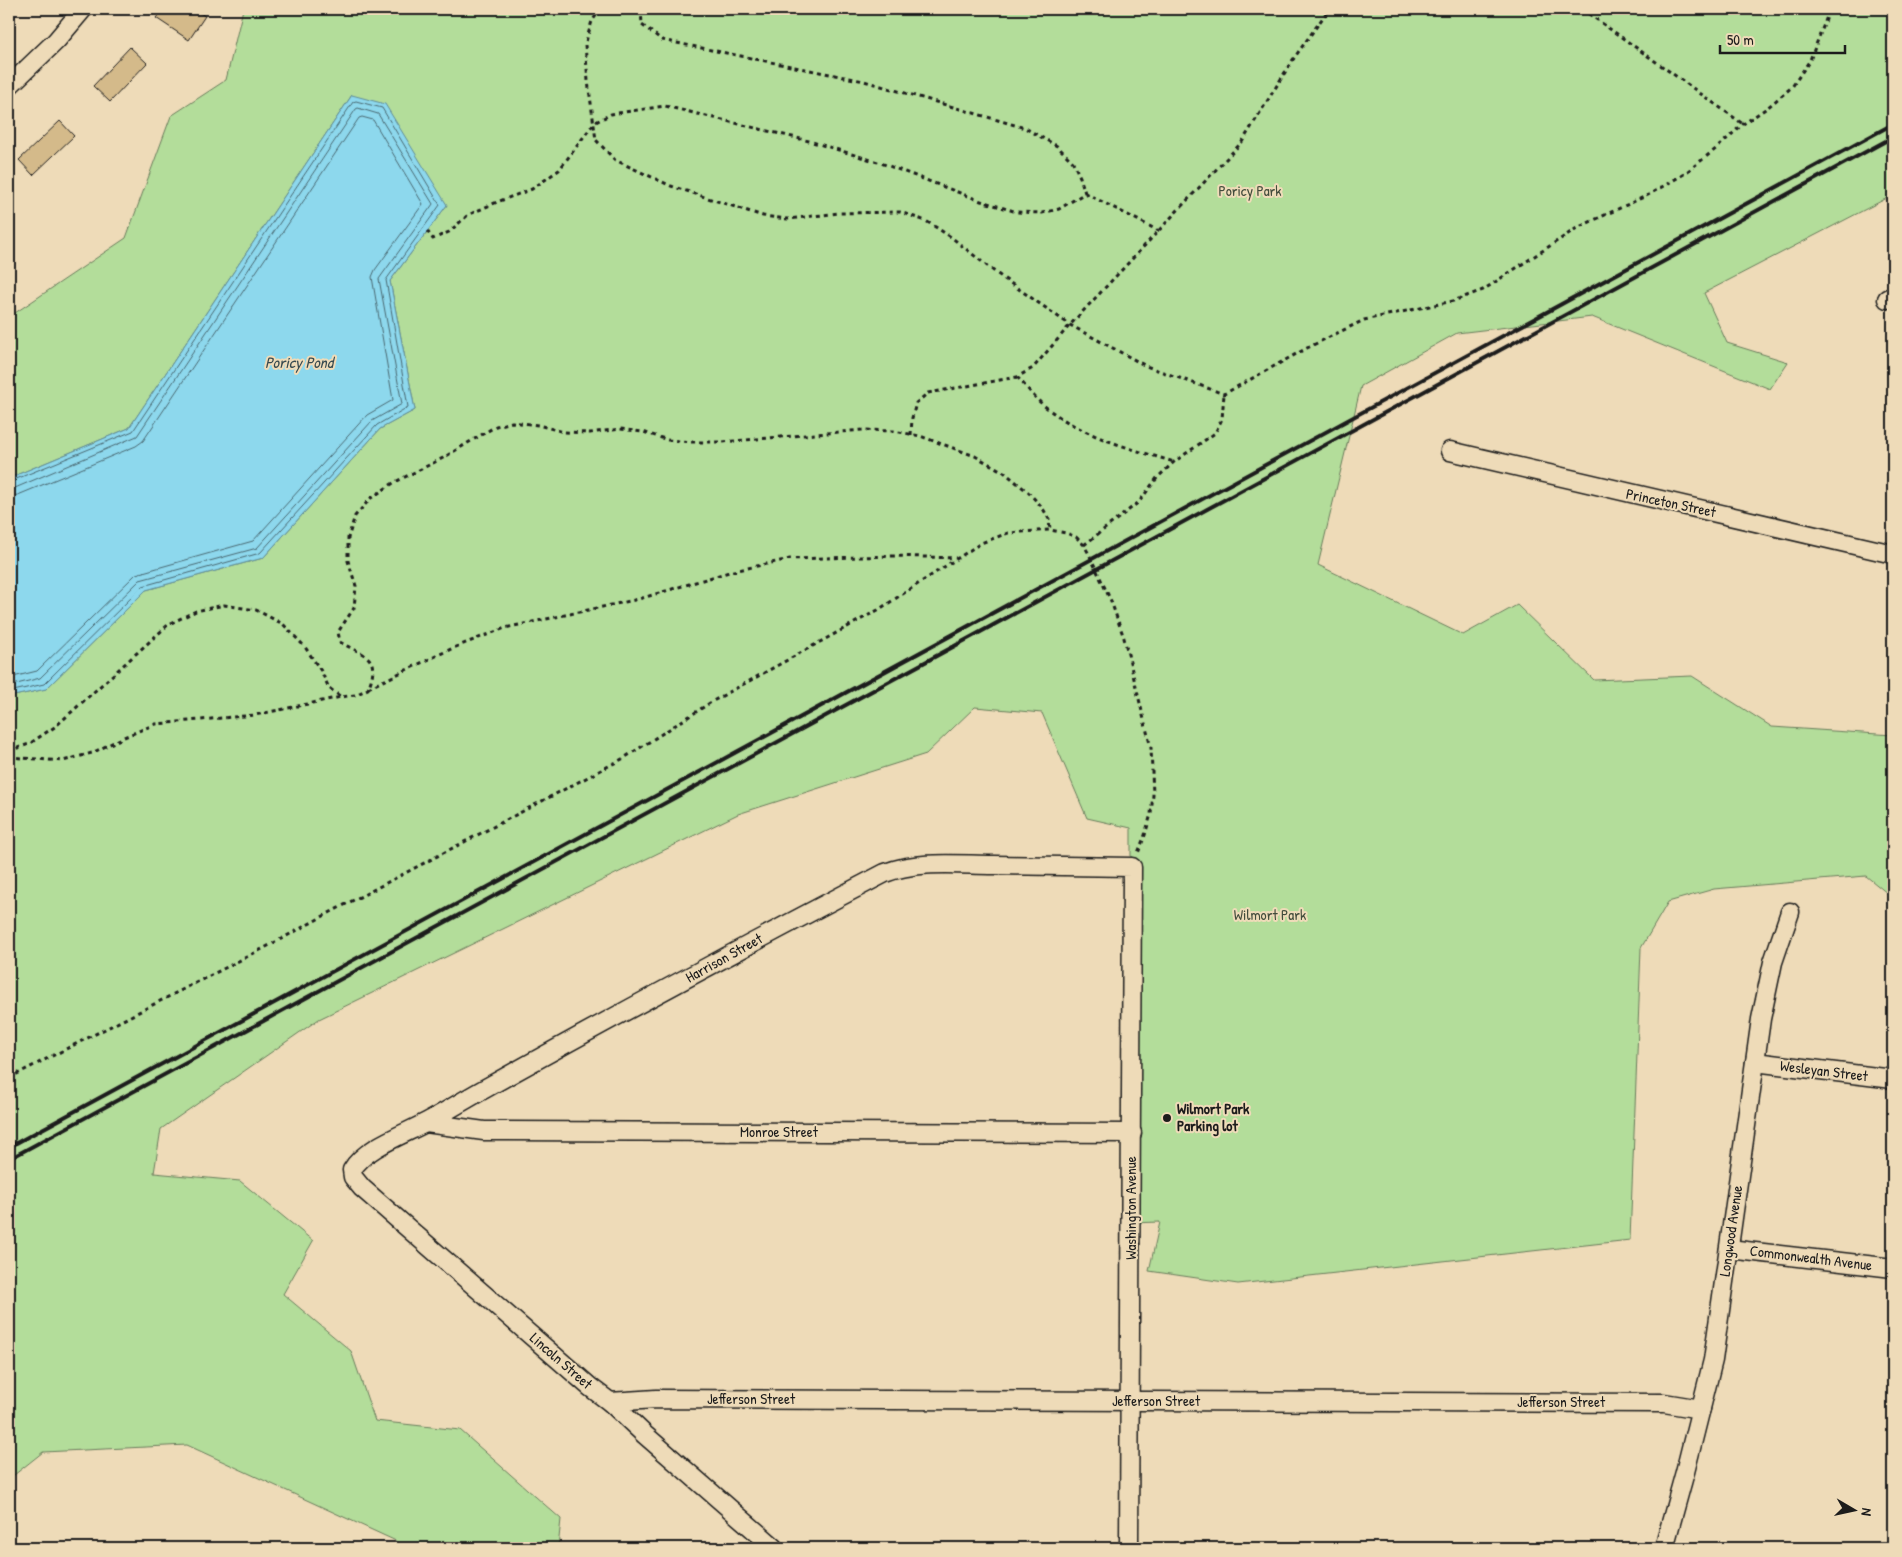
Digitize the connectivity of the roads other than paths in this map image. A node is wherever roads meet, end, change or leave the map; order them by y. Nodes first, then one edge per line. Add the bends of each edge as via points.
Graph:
1 (83, 9) edge
2 (9, 86) edge
3 (1450, 451) dead end
4 (1893, 554) edge
5 (1132, 867) joint
6 (1790, 912) dead end
7 (1755, 1062) junction
8 (1893, 1079) edge
9 (426, 1123) junction
10 (1132, 1133) junction
11 (352, 1170) joint
12 (1728, 1248) junction
13 (1893, 1268) edge
14 (1130, 1401) junction
15 (610, 1402) junction
16 (1701, 1409) junction
17 (775, 1548) edge
18 (1129, 1548) edge
19 (1664, 1548) edge

1 - 2 street via 56,41
3 - 4 street, Princeton Street
5 - 9 street, Harrison Street via 963,865 898,868 774,931
5 - 10 street, Washington Avenue
6 - 7 street, Longwood Avenue via 1773,962
7 - 8 street, Wesleyan Street
7 - 12 street, Longwood Avenue
9 - 10 street, Monroe Street via 484,1131
9 - 11 street, Harrison Street via 360,1159
10 - 14 street, Washington Avenue
11 - 15 street, Lincoln Street via 353,1177 362,1188
12 - 13 street, Commonwealth Avenue
12 - 16 street, Longwood Avenue via 1713,1360
14 - 15 street, Jefferson Street via 656,1399
14 - 16 street, Jefferson Street via 1664,1403
14 - 18 street, Washington Avenue
15 - 17 street, Lincoln Street
16 - 19 street, Longwood Avenue

